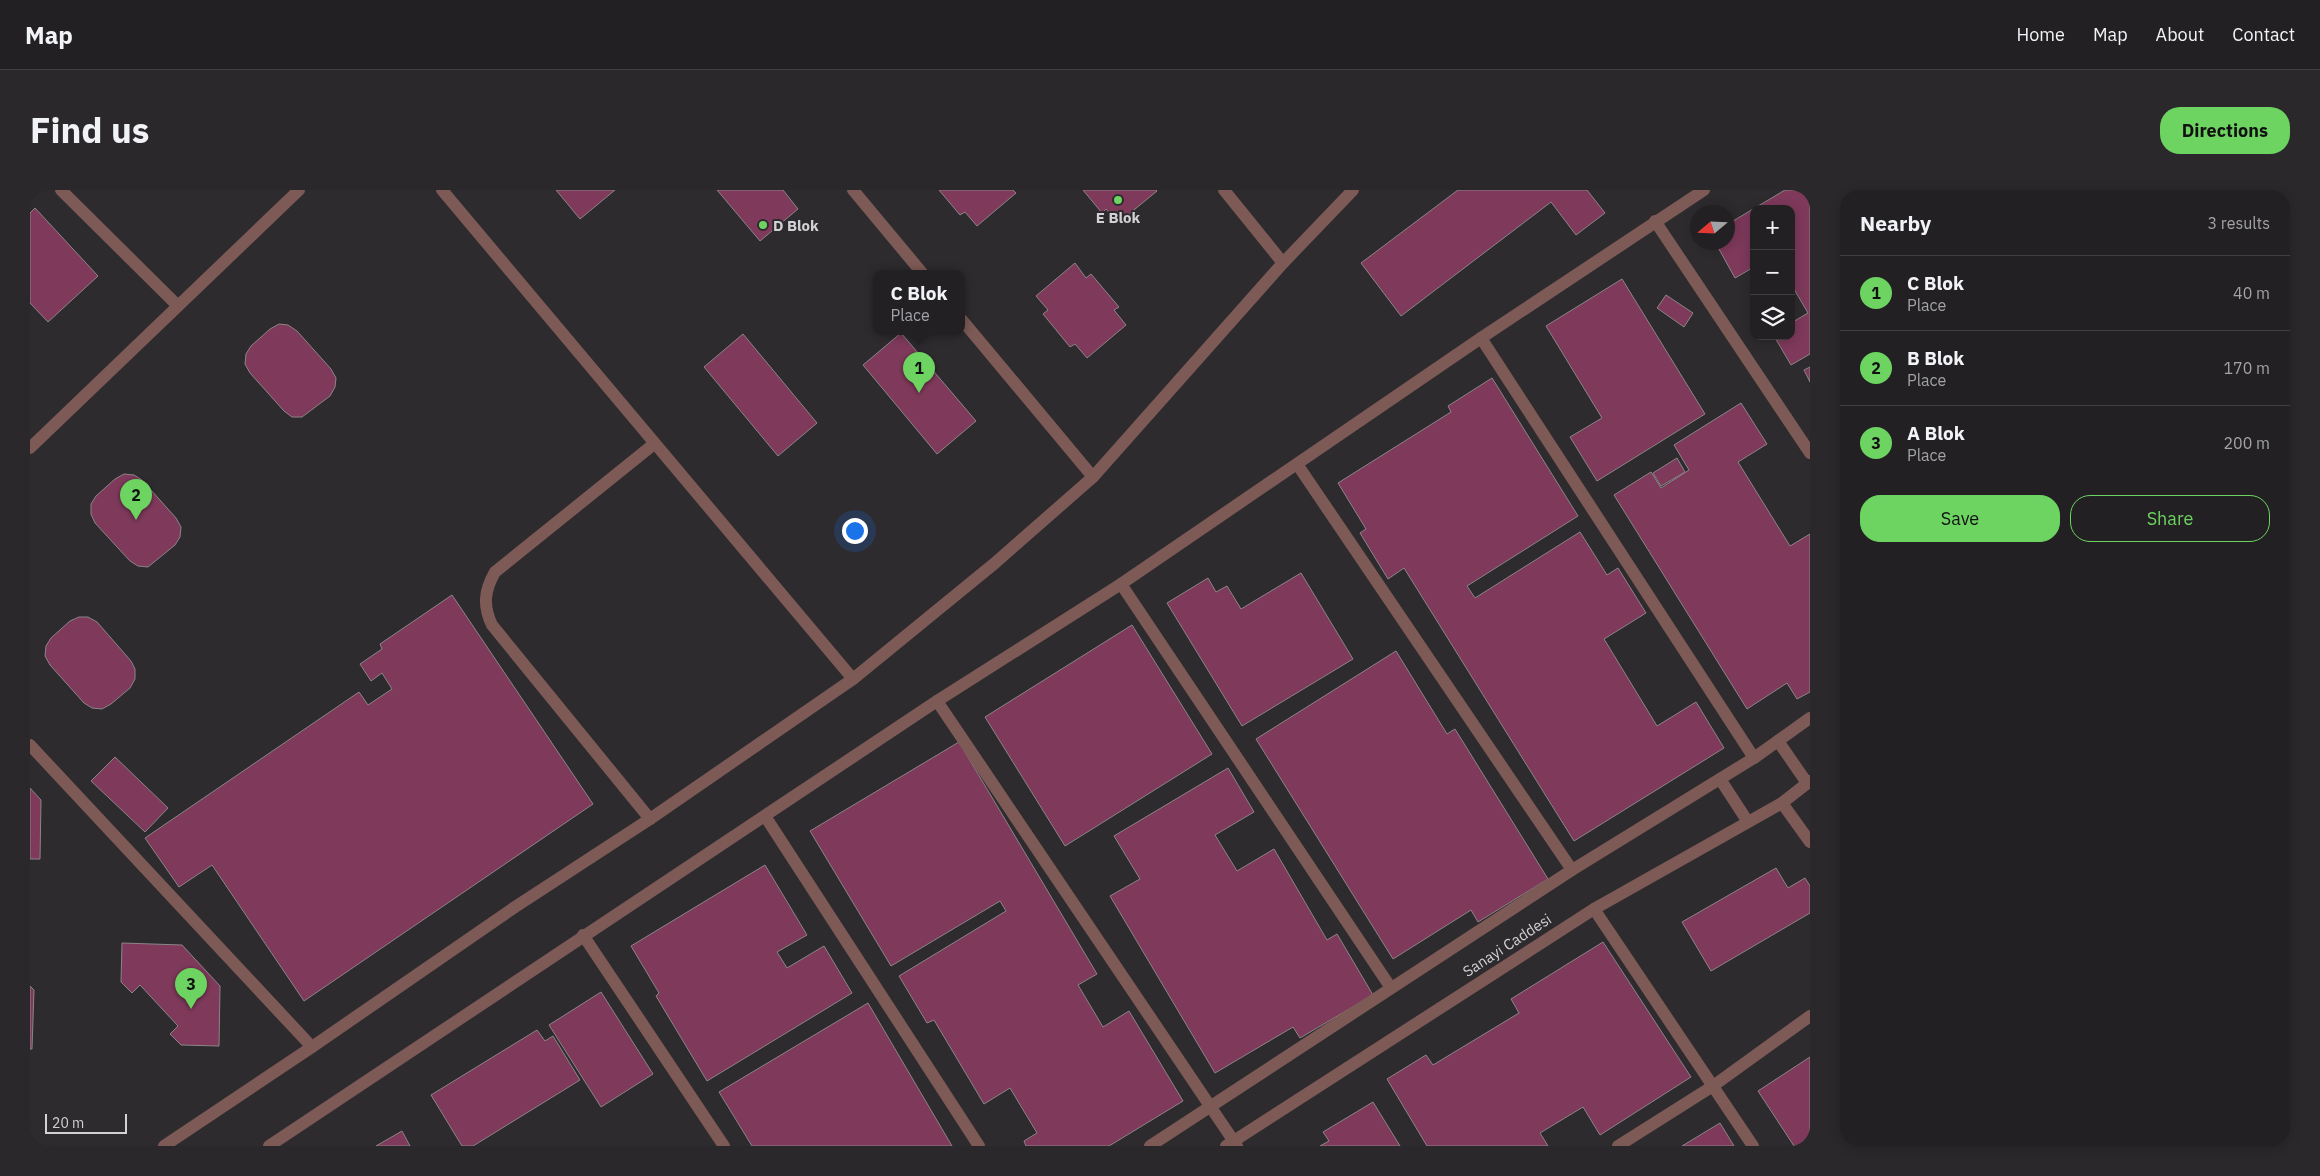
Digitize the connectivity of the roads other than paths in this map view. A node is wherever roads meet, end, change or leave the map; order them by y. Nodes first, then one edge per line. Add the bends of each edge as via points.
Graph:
1 (61, 190) edge
2 (299, 190) edge
3 (442, 190) edge
4 (852, 190) edge
5 (1224, 190) edge
6 (1353, 190) edge
7 (1704, 190) edge
8 (1656, 221) junction
9 (1283, 262) junction
10 (920, 270) edge
11 (178, 306) junction
12 (965, 324) edge
13 (1481, 338) junction
14 (654, 444) junction
15 (30, 448) edge
16 (1810, 452) edge
17 (1297, 464) junction
18 (1092, 477) junction
19 (1121, 584) junction
20 (853, 679) junction
21 (937, 701) junction
22 (1810, 718) edge
23 (1778, 741) junction
24 (30, 745) edge
25 (1754, 758) junction
26 (1720, 779) junction
27 (1809, 782) edge
28 (1782, 803) junction
29 (765, 816) junction
30 (650, 819) junction
31 (1748, 822) junction
32 (1810, 842) edge
33 (1572, 870) junction
34 (1594, 909) junction
35 (583, 935) junction
36 (1391, 988) junction
37 (1810, 1016) edge
38 (312, 1048) junction
39 (1713, 1086) junction
40 (1212, 1106) junction
41 (1233, 1144) edge
42 (164, 1146) edge
43 (269, 1146) edge
44 (724, 1146) edge
45 (978, 1146) edge
46 (1150, 1146) edge
47 (1618, 1146) edge
48 (1753, 1146) edge

1 - 11 street
2 - 11 street
3 - 14 street
4 - 10 street
5 - 9 street
6 - 9 street
7 - 8 street
8 - 13 street
8 - 16 street
9 - 18 street
11 - 15 street
12 - 18 street
13 - 17 street
13 - 25 street
14 - 20 street
14 - 30 street via 495,572 486,589 485,599 492,625
17 - 19 street
17 - 33 street
18 - 20 street via 996,564
19 - 21 street
19 - 36 street
20 - 30 street
21 - 29 street
21 - 40 street
22 - 23 street
23 - 25 street
23 - 27 street
24 - 38 street
25 - 26 street
26 - 31 street
26 - 33 street
27 - 28 street, Sanayi Caddesi
28 - 31 street, Sanayi Caddesi
28 - 32 street
29 - 35 street
29 - 45 street
30 - 38 street via 514,907
31 - 34 street, Sanayi Caddesi
33 - 36 street
34 - 39 street
34 - 41 street, Sanayi Caddesi
35 - 43 street
35 - 44 street
36 - 40 street
37 - 39 street
38 - 42 street
39 - 47 street
39 - 48 street
40 - 41 street
40 - 46 street

